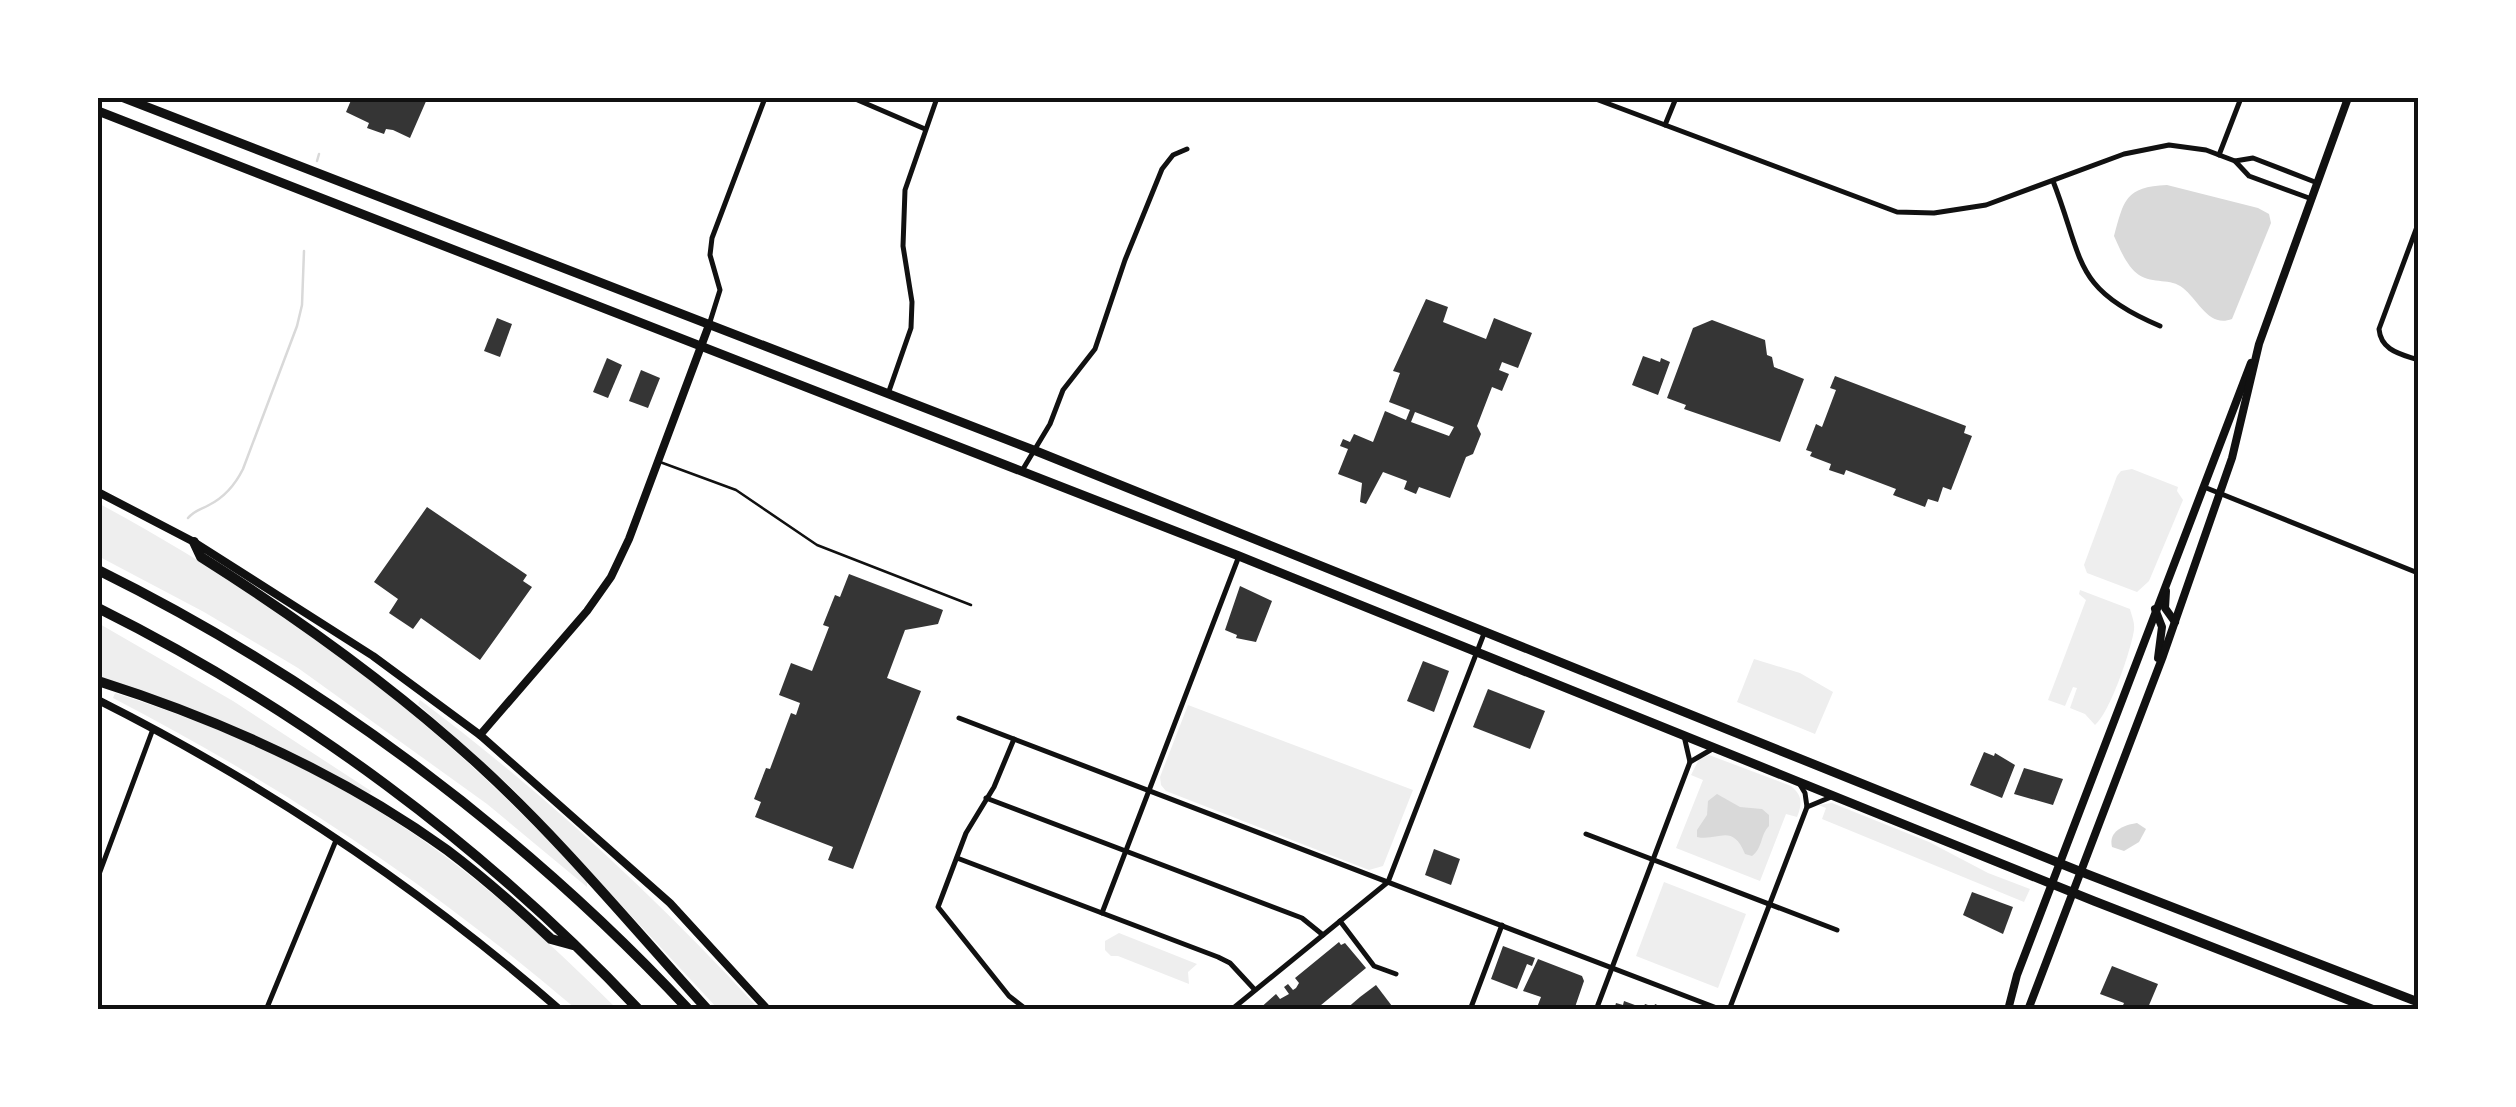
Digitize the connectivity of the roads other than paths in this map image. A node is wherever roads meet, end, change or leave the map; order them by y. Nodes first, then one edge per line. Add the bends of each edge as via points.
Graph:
1 (124, 98) edge
2 (764, 98) edge
3 (853, 98) edge
4 (937, 98) edge
5 (1592, 98) edge
6 (1676, 98) edge
7 (2241, 98) edge
8 (2348, 98) edge
9 (98, 110) edge
10 (170, 116) junction
11 (1665, 125) junction
12 (924, 128) junction
13 (162, 136) junction
14 (1188, 149) dead end
15 (2219, 155) junction
16 (2234, 162) junction
17 (2053, 181) junction
18 (2315, 182) junction
19 (2309, 198) junction
20 (2418, 224) edge
21 (709, 325) junction
22 (2160, 326) dead end
23 (2260, 344) junction
24 (700, 347) junction
25 (2418, 360) edge
26 (888, 394) junction
27 (1036, 450) junction
28 (659, 461) junction
29 (1022, 472) junction
30 (2204, 487) junction
31 (98, 492) edge
32 (2220, 493) junction
33 (194, 542) junction
34 (1239, 556) junction
35 (2176, 558) junction
36 (98, 570) edge
37 (2418, 573) edge
38 (971, 605) dead end
39 (98, 608) edge
40 (2156, 609) junction
41 (2175, 622) junction
42 (1485, 630) junction
43 (1477, 652) junction
44 (2156, 674) junction
45 (98, 681) edge
46 (98, 700) edge
47 (959, 718) dead end
48 (153, 729) junction
49 (1683, 734) junction
50 (480, 735) junction
51 (1014, 739) junction
52 (1716, 748) junction
53 (1690, 762) junction
54 (1797, 780) junction
55 (1149, 792) junction
56 (1836, 796) junction
57 (986, 798) junction
58 (1806, 808) junction
59 (1586, 834) dead end
60 (336, 838) junction
61 (1126, 850) junction
62 (957, 858) junction
63 (1653, 859) junction
64 (2060, 864) junction
65 (2079, 871) junction
66 (98, 878) edge
67 (1388, 882) junction
68 (2052, 883) junction
69 (2071, 892) junction
70 (1770, 903) junction
71 (1102, 912) junction
72 (1340, 921) junction
73 (1502, 925) junction
74 (1837, 930) dead end
75 (1322, 936) junction
76 (576, 946) junction
77 (1612, 968) junction
78 (1396, 974) dead end
79 (1255, 990) junction
80 (2418, 1002) edge
81 (266, 1010) edge
82 (560, 1010) edge
83 (639, 1010) edge
84 (689, 1010) edge
85 (708, 1010) edge
86 (768, 1010) edge
87 (1027, 1010) edge
88 (1230, 1010) edge
89 (1470, 1010) edge
90 (1596, 1010) edge
91 (1725, 1010) edge
92 (2008, 1010) edge
93 (2028, 1010) edge
94 (2374, 1010) edge

1 - 10 main road
2 - 21 street via 712,238 720,290
3 - 12 street
4 - 12 street
5 - 11 street
6 - 11 street
7 - 15 street
8 - 18 main road
9 - 13 main road
10 - 13 main road
10 - 21 main road
11 - 17 street via 1897,212 1986,205
12 - 26 street via 905,190 911,328
13 - 24 main road
14 - 27 street via 1162,169 1095,349 1063,390
15 - 16 street
15 - 17 street via 2169,145
16 - 18 street via 2253,158
16 - 19 street via 2250,176
17 - 22 street via 2079,261 2096,289
18 - 19 main road
19 - 23 main road
20 - 25 street via 2379,336 2389,349
21 - 24 main road
21 - 26 main road
23 - 30 main road
23 - 32 main road
24 - 28 main road
24 - 29 main road
26 - 27 main road
27 - 29 street
27 - 42 main road
28 - 38 lane via 736,490 818,545
28 - 50 main road via 621,558 598,597
29 - 34 main road
30 - 32 street
30 - 35 main road
31 - 33 main road
32 - 37 street
32 - 41 main road
33 - 50 main road via 372,656
33 - 85 highway via 201,557 360,666 482,766
34 - 43 main road
34 - 55 street
35 - 40 main road
35 - 41 main road via 2165,598
36 - 84 highway via 272,670 453,795 564,888
39 - 76 highway via 317,736 426,816
40 - 44 main road via 2162,628
40 - 64 main road
41 - 44 main road
42 - 43 street
42 - 64 main road
43 - 49 main road
43 - 67 street
44 - 65 main road
45 - 76 highway via 243,733 340,784 446,850 552,939
46 - 48 main road
47 - 51 street
48 - 60 main road
48 - 66 street
49 - 52 main road
49 - 53 street
50 - 86 main road via 670,903
51 - 55 street
51 - 57 street
52 - 53 street
52 - 54 main road
53 - 63 street
54 - 56 main road
54 - 58 street
55 - 61 street
55 - 67 street
56 - 58 street
56 - 68 main road
57 - 61 street
57 - 62 street
58 - 70 street
59 - 63 street
60 - 81 street
60 - 82 main road via 441,912
61 - 71 street
61 - 75 street via 1302,918
62 - 71 street
62 - 87 street via 938,907
63 - 70 street
63 - 77 street
64 - 65 main road
64 - 68 main road
65 - 69 main road
65 - 80 main road
67 - 72 street
67 - 73 street
68 - 69 main road
68 - 92 main road
69 - 93 main road
69 - 94 main road
70 - 74 street
70 - 91 street
71 - 79 street via 1230,963
72 - 75 street
72 - 78 street via 1374,966
73 - 77 street
73 - 89 street
75 - 79 street
76 - 83 highway
77 - 90 street
77 - 91 street
79 - 88 street

